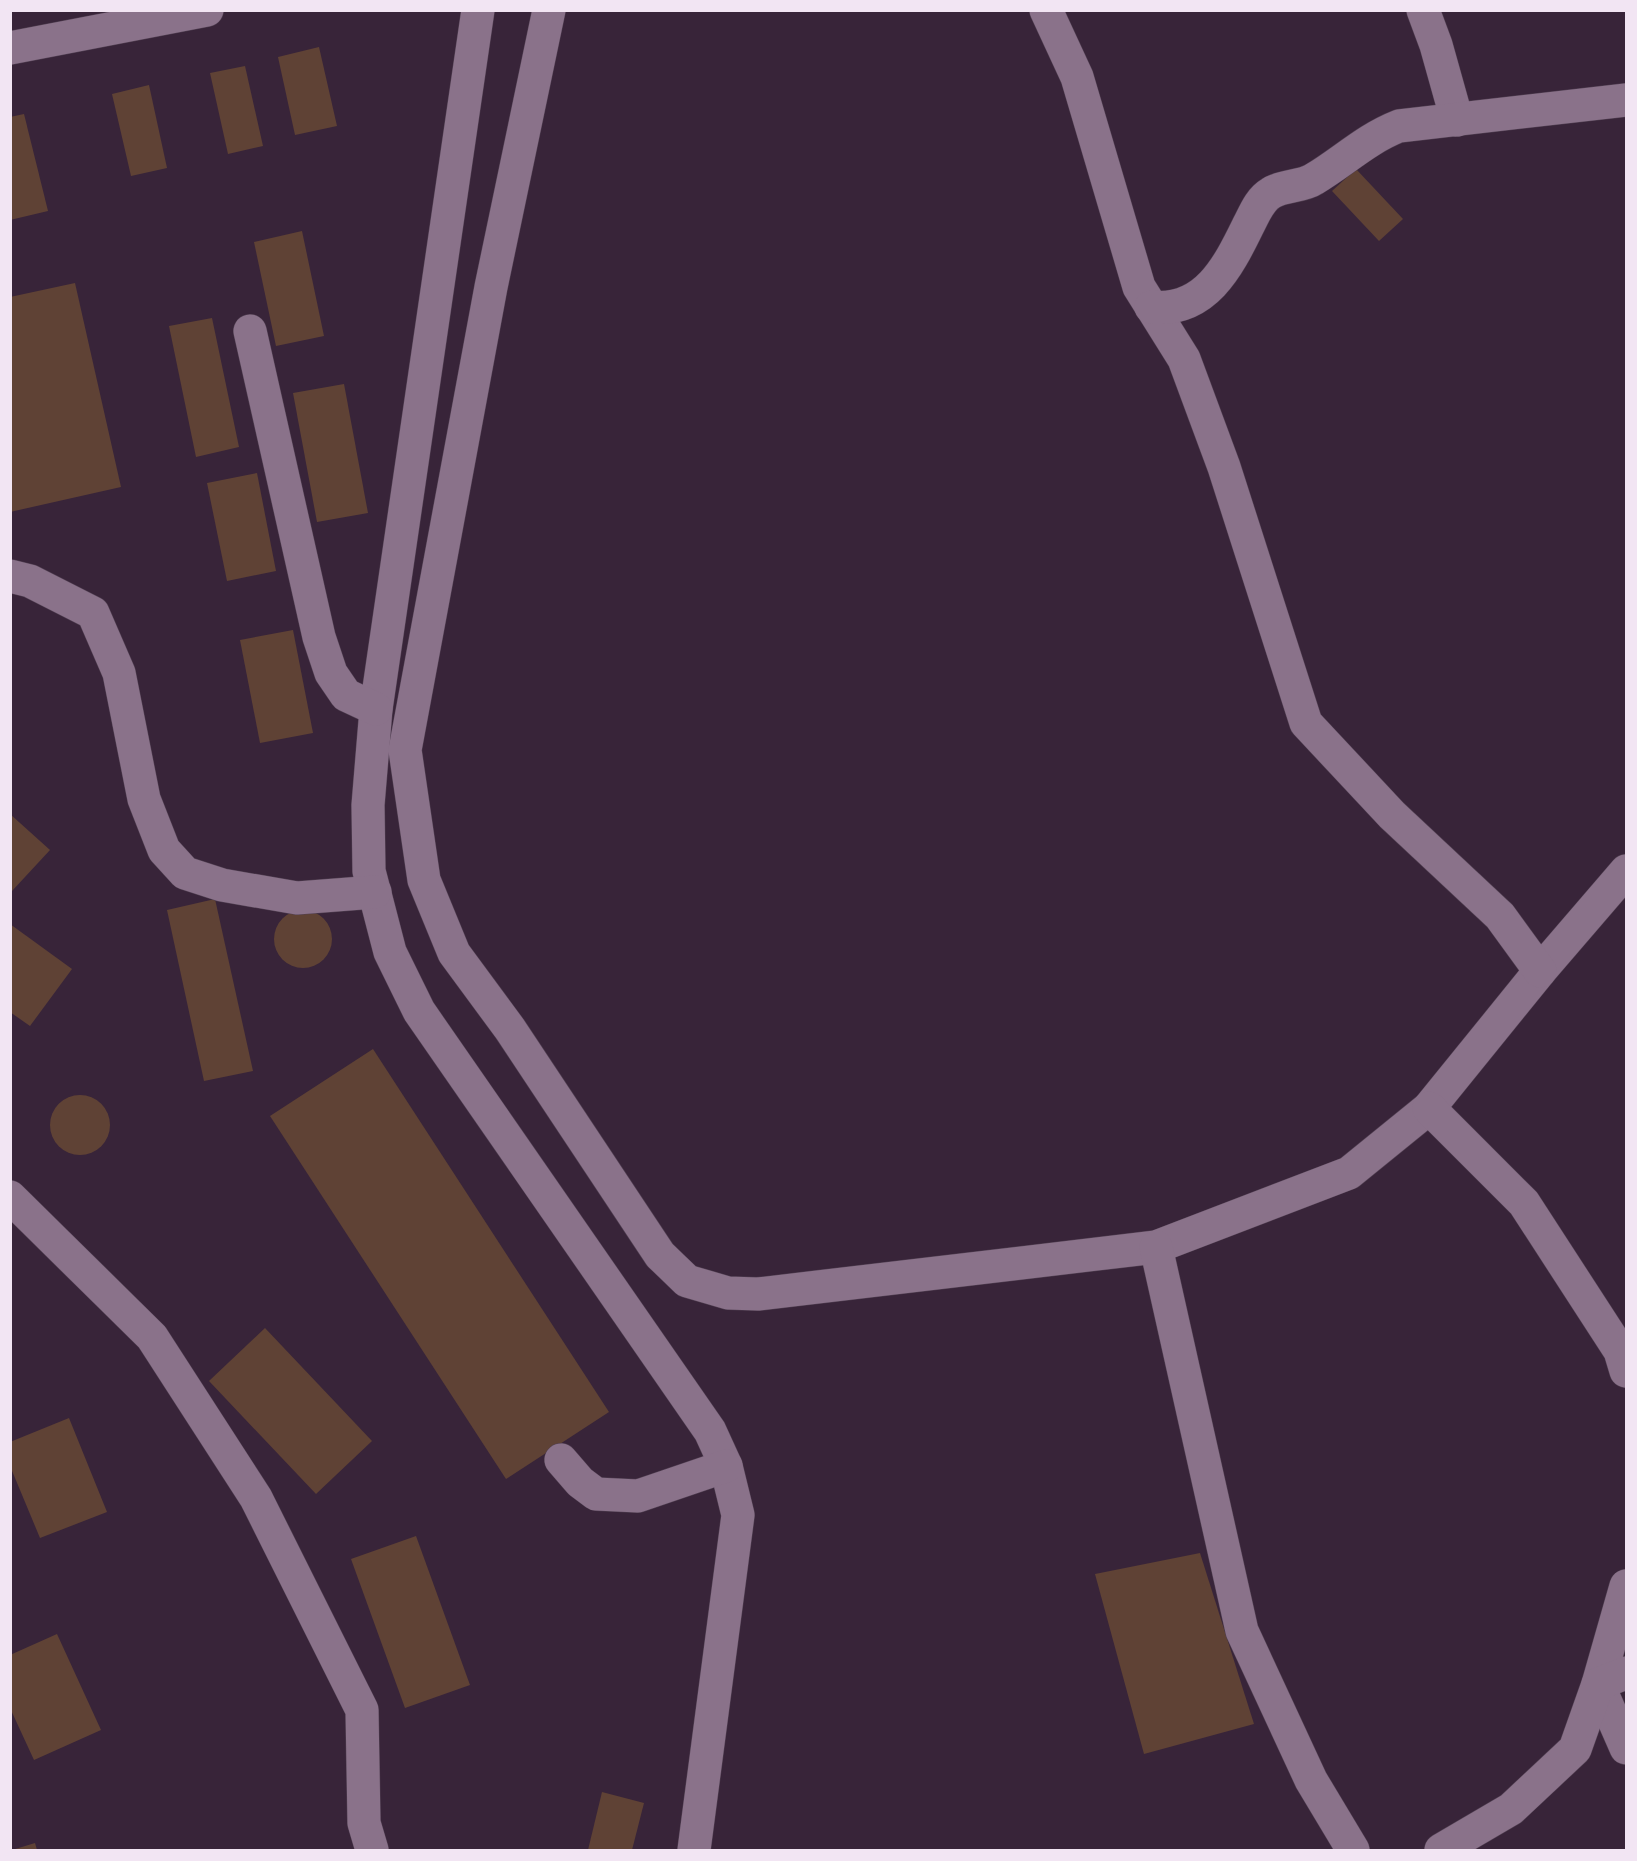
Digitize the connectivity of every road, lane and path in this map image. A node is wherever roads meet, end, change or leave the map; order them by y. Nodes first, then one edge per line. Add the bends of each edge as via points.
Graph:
1 (207, 10) edge
2 (478, 10) edge
3 (549, 10) edge
4 (1046, 10) edge
5 (1423, 10) edge
6 (10, 48) edge
7 (1626, 100) edge
8 (1457, 120) junction
9 (1151, 306) junction
10 (250, 331) dead end
11 (10, 576) edge
12 (376, 710) junction
13 (1626, 871) edge
14 (375, 892) junction
15 (1540, 971) junction
16 (1429, 1108) junction
17 (10, 1197) edge
18 (1156, 1247) junction
19 (1626, 1371) edge
20 (561, 1460) dead end
21 (726, 1466) junction
22 (1626, 1586) edge
23 (1612, 1678) edge
24 (1626, 1748) edge
25 (372, 1851) edge
26 (694, 1851) edge
27 (1353, 1851) edge
28 (1441, 1851) edge

1 - 6 street
2 - 12 street
3 - 18 street via 491,287 405,750 424,880 454,953 510,1029 660,1255 687,1281 728,1293 758,1294
4 - 9 street via 1077,77 1139,287
5 - 8 street
7 - 8 street
8 - 9 street via 1399,126 1379,134 1313,181 1272,192 1260,204 1230,263 1198,298 1168,309
9 - 15 street via 1184,359 1224,467 1306,723 1392,815 1500,916
10 - 12 street via 319,637 331,673 346,695
11 - 14 street via 30,581 93,613 119,673 144,799 164,850 185,873 222,885 297,898
12 - 14 street via 368,805 369,871
13 - 15 street
14 - 21 street via 390,951 419,1011 710,1431
15 - 16 street
16 - 18 street via 1348,1173
16 - 19 street via 1524,1203 1620,1352
17 - 25 street via 152,1336 256,1498 362,1710 364,1823
18 - 27 street via 1242,1631 1311,1780
20 - 21 street via 596,1494 638,1496
21 - 26 street via 738,1515
22 - 23 street
23 - 24 street
23 - 28 street via 1575,1749 1511,1809

